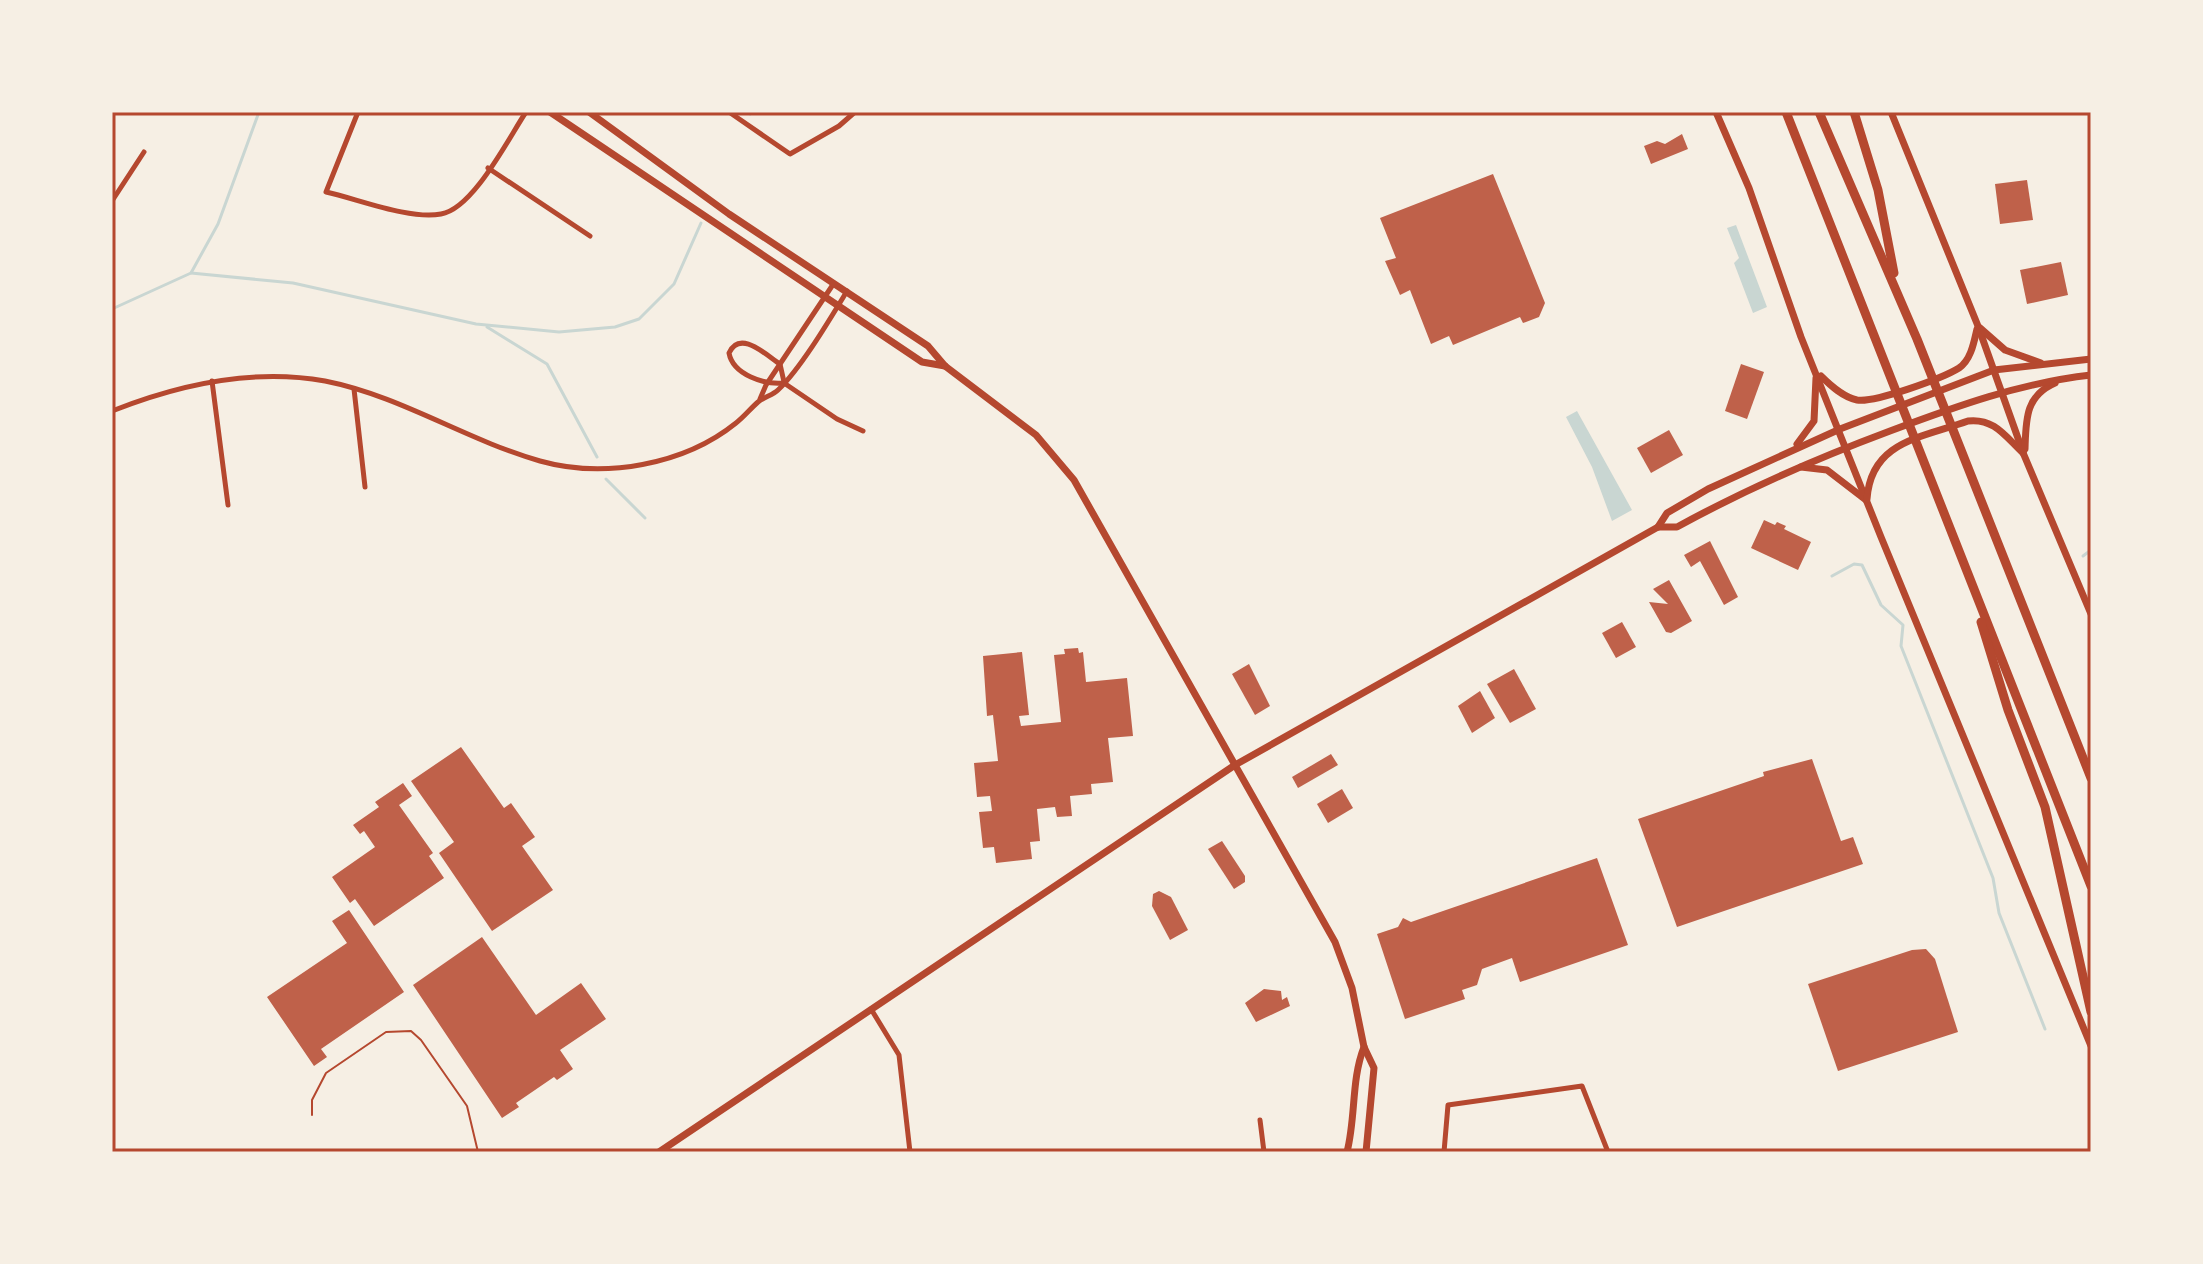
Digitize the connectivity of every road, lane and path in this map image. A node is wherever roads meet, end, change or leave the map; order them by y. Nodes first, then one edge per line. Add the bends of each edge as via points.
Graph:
1 (358, 112) edge
2 (526, 112) edge
3 (550, 112) edge
4 (589, 112) edge
5 (729, 112) edge
6 (855, 112) edge
7 (1716, 112) edge
8 (1786, 112) edge
9 (1819, 112) edge
10 (1854, 112) edge
11 (1891, 112) edge
12 (144, 152) dead end
13 (488, 168) junction
14 (112, 201) edge
15 (590, 236) dead end
16 (834, 282) junction
17 (847, 291) junction
18 (1898, 292) junction
19 (825, 296) junction
20 (838, 305) junction
21 (1978, 326) junction
22 (2091, 359) edge
23 (780, 364) junction
24 (2043, 364) junction
25 (945, 366) junction
26 (1994, 370) junction
27 (1816, 372) junction
28 (2091, 375) edge
29 (2069, 377) junction
30 (212, 381) junction
31 (784, 383) junction
32 (766, 385) junction
33 (354, 389) junction
34 (2001, 391) junction
35 (759, 401) junction
36 (112, 411) edge
37 (1840, 429) junction
38 (863, 431) dead end
39 (1794, 447) junction
40 (1846, 448) junction
41 (2024, 455) junction
42 (1795, 466) junction
43 (365, 487) dead end
44 (1867, 501) junction
45 (228, 505) dead end
46 (1658, 527) junction
47 (1961, 558) junction
48 (2091, 614) edge
49 (1235, 765) junction
50 (2090, 774) edge
51 (2091, 886) edge
52 (871, 1008) junction
53 (2091, 1012) edge
54 (2091, 1046) edge
55 (1364, 1047) junction
56 (312, 1115) dead end
57 (1260, 1120) dead end
58 (478, 1152) edge
59 (659, 1152) edge
60 (910, 1152) edge
61 (1264, 1152) edge
62 (1347, 1152) edge
63 (1366, 1152) edge
64 (1444, 1152) edge
65 (1608, 1152) edge

1 - 13 street via 326,192 422,215 443,214 469,197
2 - 13 street
3 - 19 main road
4 - 16 main road
5 - 6 street via 790,154
7 - 27 main road
8 - 47 highway
9 - 18 highway
10 - 18 highway via 1878,190
11 - 21 main road
12 - 14 street
13 - 15 street
16 - 17 main road
16 - 19 street
17 - 20 street
17 - 25 main road via 928,346
18 - 50 highway
19 - 20 main road
19 - 23 street
20 - 25 main road via 922,362
20 - 31 street
21 - 24 main road via 2005,350
21 - 26 main road
21 - 27 main road via 1960,367 1876,399 1847,396
22 - 24 main road
23 - 31 street
23 - 32 street
23 - 32 street via 748,343 732,346 733,364
24 - 26 main road
25 - 49 main road via 1022,422 1074,480
26 - 34 main road
26 - 37 main road
27 - 37 main road
27 - 39 main road via 1814,421
28 - 29 main road
29 - 34 main road
29 - 41 main road via 2041,389 2031,401
30 - 33 street via 289,377
30 - 36 street
30 - 45 street
31 - 32 street
31 - 35 street
31 - 38 street
32 - 35 street
33 - 35 street via 402,403 540,461 585,468 630,467 675,456 735,425
33 - 43 street
34 - 40 main road
34 - 41 main road
37 - 39 main road
37 - 40 main road
39 - 46 main road via 1667,513
40 - 42 main road
40 - 44 main road
41 - 44 main road via 1994,425 1968,421 1891,449 1872,470
41 - 48 main road
42 - 44 main road via 1827,470
42 - 46 main road via 1677,527
44 - 54 main road
46 - 49 main road
47 - 51 highway
47 - 53 highway via 2008,710 2045,807
49 - 52 main road
49 - 55 main road via 1335,942 1352,988
52 - 59 main road
52 - 60 street via 899,1055
55 - 62 main road via 1356,1068
55 - 63 main road via 1374,1068
56 - 58 lane via 312,1100 326,1073 386,1032 411,1031 467,1106
57 - 61 street
64 - 65 street via 1448,1105 1582,1086

